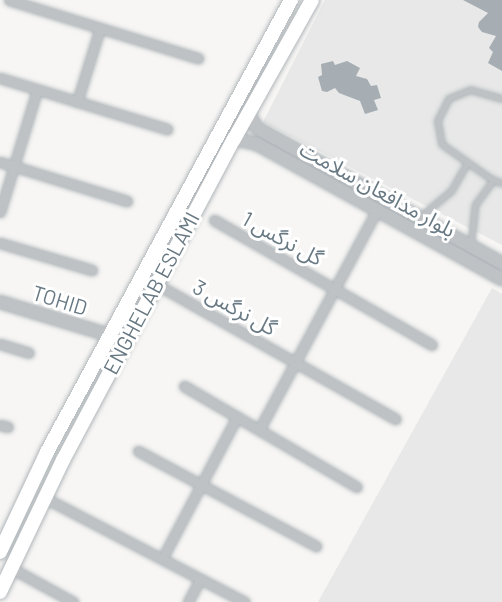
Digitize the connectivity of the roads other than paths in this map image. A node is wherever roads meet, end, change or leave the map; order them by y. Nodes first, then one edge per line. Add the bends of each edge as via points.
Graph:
1 (9, 0) edge
2 (291, 0) edge
3 (312, 0) edge
4 (281, 19) junction
5 (297, 27) junction
6 (100, 28) junction
7 (198, 58) dead end
8 (0, 78) edge
9 (38, 90) junction
10 (502, 99) edge
11 (77, 102) junction
12 (248, 113) junction
13 (167, 129) dead end
14 (264, 131) junction
15 (234, 139) junction
16 (257, 144) junction
17 (0, 162) edge
18 (467, 163) junction
19 (14, 166) junction
20 (493, 180) junction
21 (502, 183) edge
22 (127, 201) dead end
23 (377, 210) junction
24 (0, 212) edge
25 (419, 217) junction
26 (214, 220) dead end
27 (162, 235) junction
28 (178, 242) junction
29 (0, 243) edge
30 (471, 245) junction
31 (502, 263) edge
32 (92, 270) dead end
33 (502, 279) edge
34 (156, 284) junction
35 (335, 288) junction
36 (0, 302) edge
37 (109, 335) junction
38 (0, 345) edge
39 (432, 345) dead end
40 (29, 353) dead end
41 (296, 361) junction
42 (184, 386) dead end
43 (237, 417) junction
44 (396, 419) dead end
45 (259, 430) junction
46 (138, 451) dead end
47 (47, 452) junction
48 (63, 460) junction
49 (201, 484) junction
50 (357, 486) dead end
51 (45, 498) junction
52 (316, 546) dead end
53 (0, 552) edge
54 (162, 559) junction
55 (11, 568) junction
56 (200, 579) junction
57 (0, 591) edge
58 (73, 602) edge
59 (188, 602) edge
60 (245, 602) edge

1 - 6 street
2 - 4 main road, ENGHELAB ESLAMI
3 - 5 main road, ENGHELAB ESLAMI
4 - 5 main road
4 - 27 main road, ENGHELAB ESLAMI
5 - 12 main road, ENGHELAB ESLAMI
6 - 7 street
6 - 11 street
8 - 9 street
9 - 11 street
9 - 19 street
10 - 18 lane via 471,90 449,99 438,121 442,144
11 - 13 street
12 - 14 street, بلوار مدافعان سلامت via 251,122
12 - 15 main road, ENGHELAB ESLAMI
14 - 16 street via 258,134
14 - 25 street, بلوار مدافعان سلامت
15 - 16 street, بلوار مدافعان سلامت
15 - 28 main road, ENGHELAB ESLAMI
16 - 23 street, بلوار مدافعان سلامت
17 - 19 street
18 - 20 lane
18 - 25 lane via 451,191
19 - 22 street
19 - 24 street
20 - 21 lane
20 - 30 lane via 475,205
23 - 33 street, بلوار مدافعان سلامت
23 - 35 street
25 - 30 street, بلوار مدافعان سلامت
26 - 35 street, گل نرگس 1
27 - 28 main road
27 - 37 main road, ENGHELAB ESLAMI
28 - 34 main road, ENGHELAB ESLAMI
29 - 32 street
30 - 31 street, بلوار مدافعان سلامت
34 - 41 street, گل نرگس 3
34 - 48 main road, ENGHELAB ESLAMI
35 - 39 street, گل نرگس 1
35 - 41 street
36 - 37 street, TOHID
37 - 47 main road, ENGHELAB ESLAMI
38 - 40 street
41 - 44 street, گل نرگس 3
41 - 45 street
42 - 43 street
43 - 45 street
43 - 49 street
45 - 50 street
46 - 49 street
47 - 48 main road
47 - 53 main road, ENGHELAB ESLAMI
48 - 51 main road, ENGHELAB ESLAMI
49 - 52 street
49 - 54 street
51 - 54 street
51 - 55 main road, ENGHELAB ESLAMI
54 - 56 street
55 - 57 main road, ENGHELAB ESLAMI
55 - 58 street
56 - 59 street
56 - 60 street

